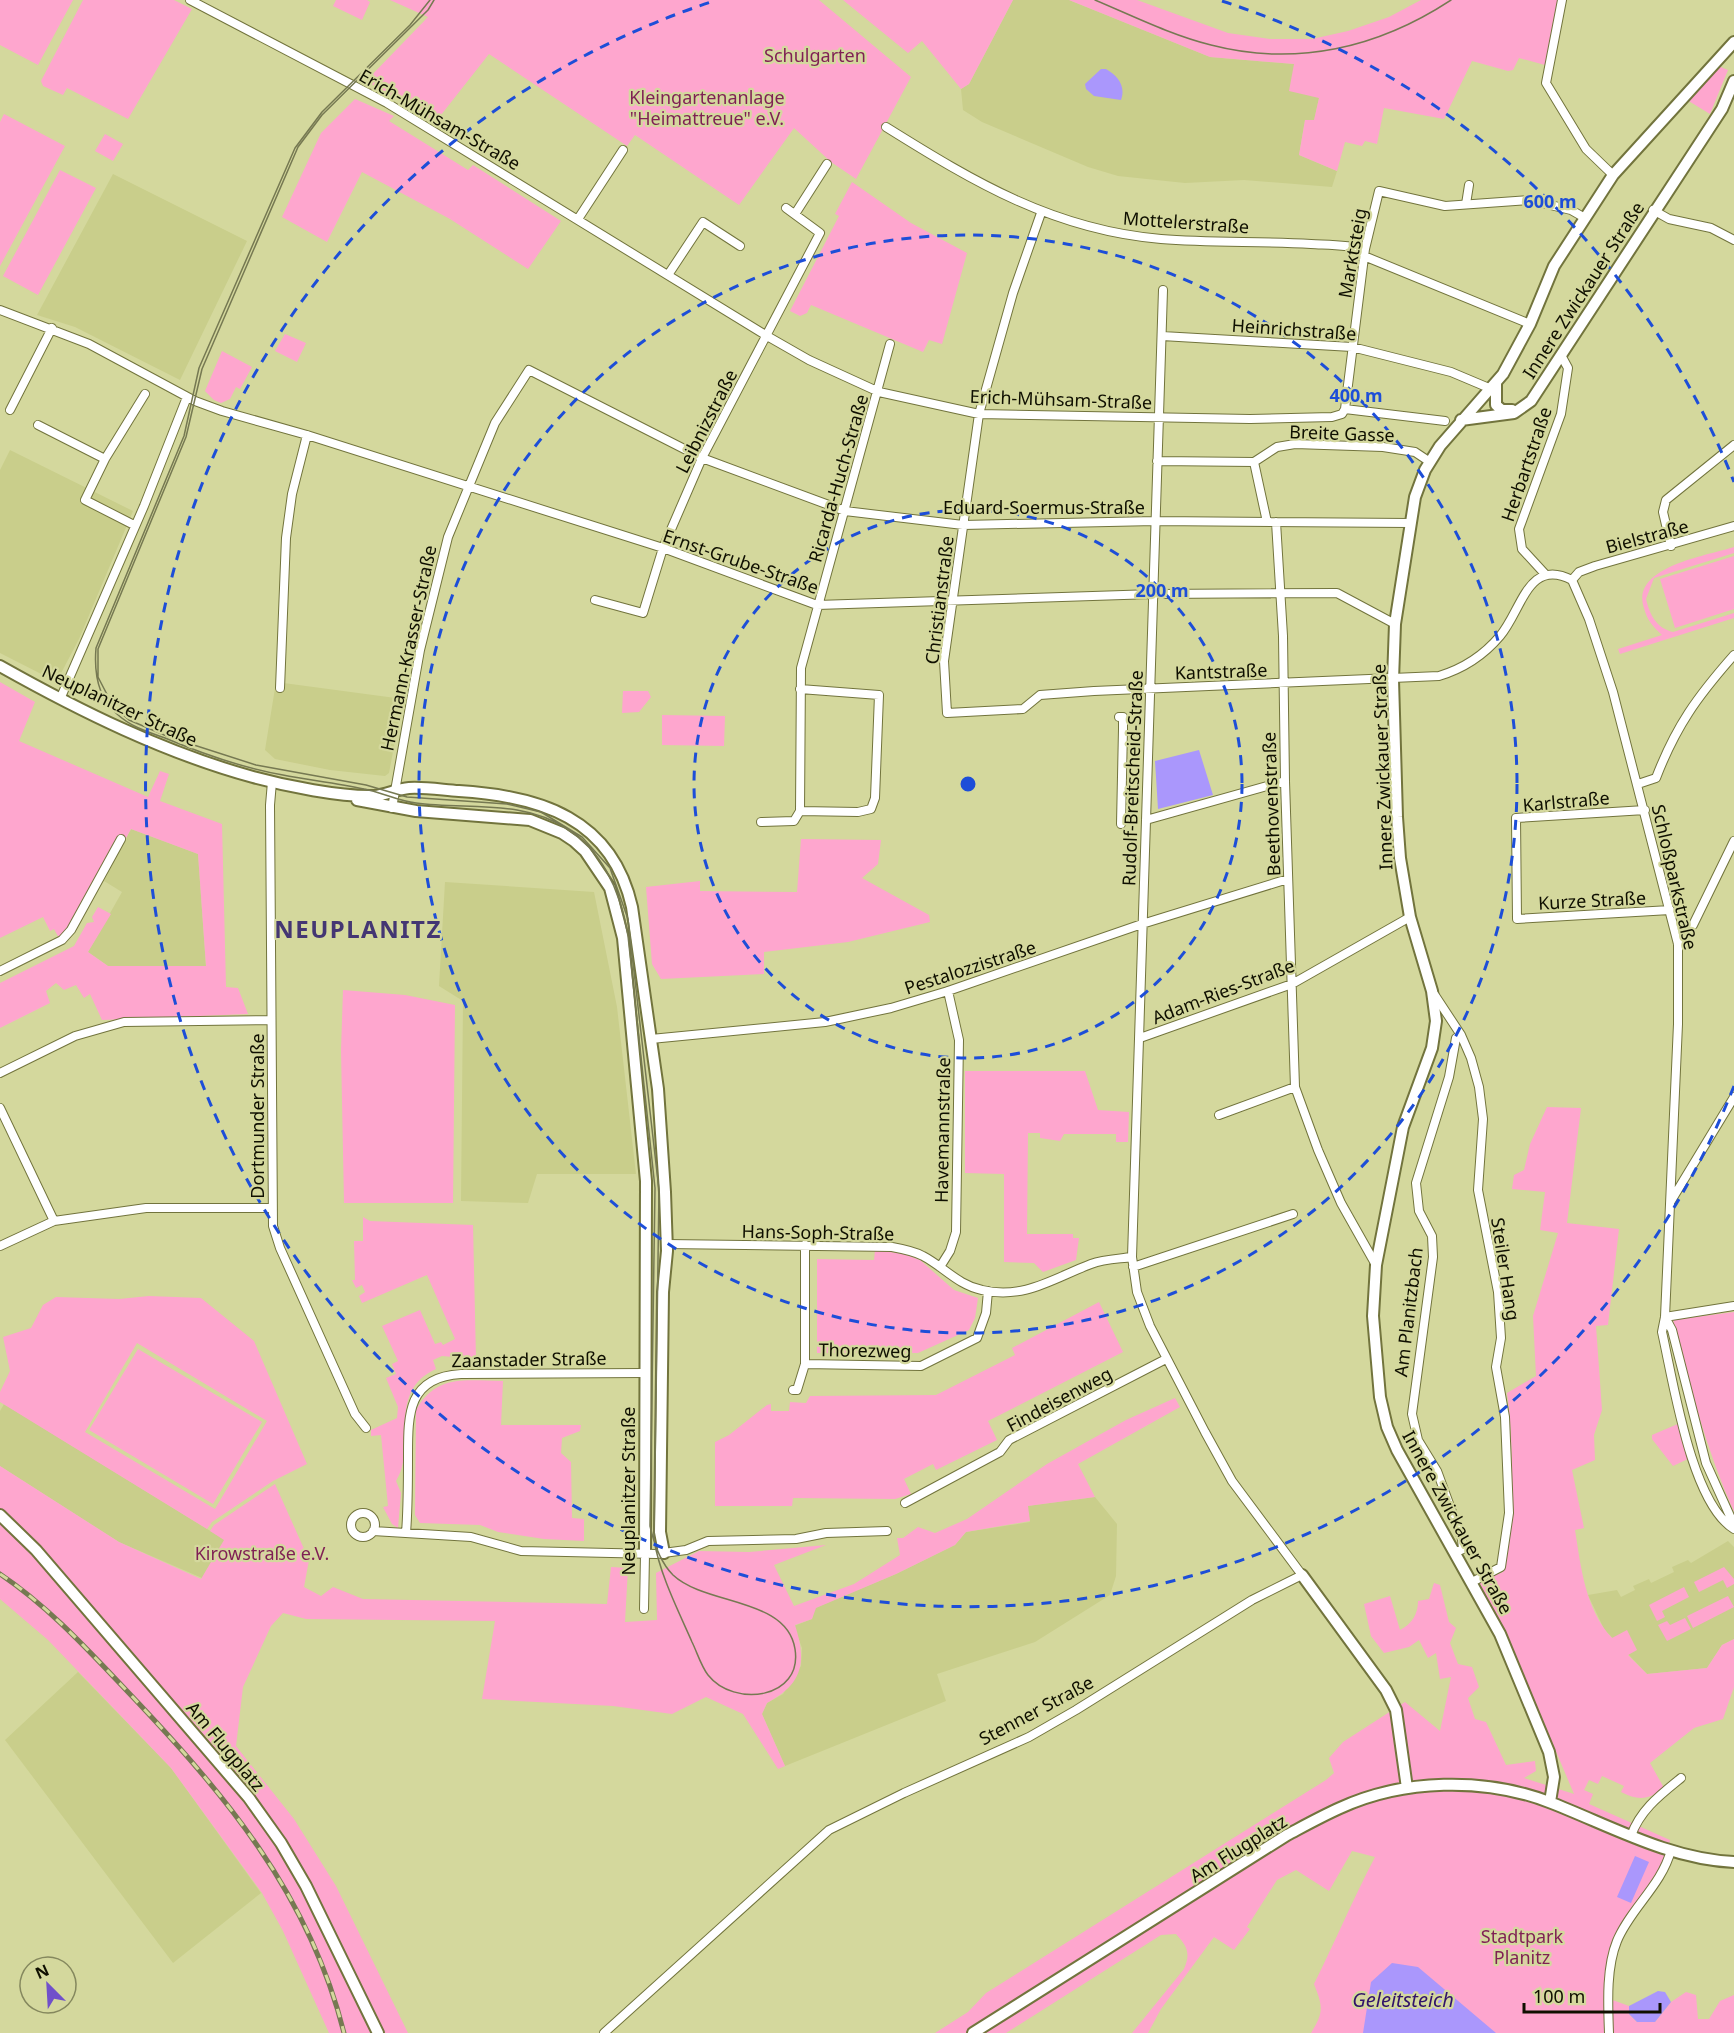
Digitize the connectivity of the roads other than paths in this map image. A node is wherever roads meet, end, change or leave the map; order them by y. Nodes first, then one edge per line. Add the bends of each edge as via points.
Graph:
1 (190, 0) edge
2 (1562, 0) edge
3 (1733, 45) edge
4 (1734, 81) edge
5 (885, 126) dead end
6 (623, 150) dead end
7 (827, 164) dead end
8 (1613, 175) junction
9 (1469, 185) dead end
10 (1466, 204) junction
11 (786, 208) dead end
12 (1653, 210) junction
13 (1041, 213) junction
14 (795, 214) junction
15 (1585, 218) junction
16 (578, 219) junction
17 (1734, 240) edge
18 (740, 246) dead end
19 (1365, 253) junction
20 (668, 275) junction
21 (1163, 290) dead end
22 (0, 310) edge
23 (1530, 324) junction
24 (52, 328) junction
25 (768, 336) junction
26 (1162, 336) junction
27 (890, 344) dead end
28 (1352, 347) junction
29 (1562, 357) junction
30 (529, 370) joint
31 (1493, 385) junction
32 (879, 392) junction
33 (144, 394) dead end
34 (187, 397) junction
35 (1345, 409) junction
36 (1520, 409) junction
37 (10, 410) dead end
38 (979, 414) junction
39 (1160, 418) junction
40 (1461, 420) junction
41 (1445, 421) dead end
42 (38, 425) dead end
43 (307, 435) junction
44 (1734, 445) edge
45 (702, 458) junction
46 (105, 459) junction
47 (1157, 461) junction
48 (1254, 462) junction
49 (1430, 462) junction
50 (468, 485) junction
51 (845, 511) junction
52 (1155, 521) junction
53 (1272, 522) junction
54 (1410, 523) junction
55 (135, 525) junction
56 (963, 525) junction
57 (1734, 526) edge
58 (1671, 546) junction
59 (663, 548) junction
60 (1545, 574) junction
61 (1572, 580) junction
62 (1154, 594) junction
63 (1280, 594) junction
64 (595, 600) dead end
65 (953, 601) junction
66 (818, 605) junction
67 (1395, 624) junction
68 (1734, 655) edge
69 (0, 666) edge
70 (1393, 680) junction
71 (1283, 683) junction
72 (280, 687) dead end
73 (1150, 688) junction
74 (800, 690) junction
75 (61, 697) junction
76 (947, 713) joint
77 (1119, 717) dead end
78 (1285, 780) junction
79 (272, 782) junction
80 (1638, 784) junction
81 (397, 791) junction
82 (334, 792) junction
83 (392, 808) junction
84 (1645, 810) junction
85 (800, 811) junction
86 (1146, 820) junction
87 (761, 822) dead end
88 (1121, 824) dead end
89 (121, 839) dead end
90 (1734, 841) edge
91 (1288, 879) junction
92 (1670, 910) junction
93 (1410, 917) junction
94 (1516, 919) joint
95 (1142, 924) junction
96 (1678, 944) junction
97 (0, 971) edge
98 (1292, 984) junction
99 (1432, 991) junction
100 (948, 992) junction
101 (271, 1020) junction
102 (1461, 1035) junction
103 (1140, 1038) junction
104 (651, 1039) junction
105 (634, 1042) junction
106 (0, 1073) edge
107 (1295, 1086) junction
108 (1734, 1097) edge
109 (0, 1108) edge
110 (1220, 1115) dead end
111 (1670, 1202) junction
112 (272, 1209) junction
113 (1293, 1214) dead end
114 (54, 1221) junction
115 (647, 1244) junction
116 (667, 1244) junction
117 (805, 1245) junction
118 (0, 1246) edge
119 (1132, 1257) junction
120 (1376, 1265) junction
121 (940, 1266) junction
122 (1133, 1267) junction
123 (988, 1291) junction
124 (1734, 1306) edge
125 (1665, 1317) junction
126 (1166, 1359) junction
127 (805, 1364) junction
128 (662, 1372) junction
129 (644, 1373) junction
130 (793, 1390) dead end
131 (366, 1428) dead end
132 (905, 1503) dead end
133 (0, 1515) edge
134 (1734, 1527) edge
135 (374, 1531) dead end
136 (887, 1531) dead end
137 (406, 1533) junction
138 (1456, 1552) junction
139 (664, 1553) junction
140 (645, 1554) junction
141 (1302, 1575) junction
142 (1472, 1582) junction
143 (644, 1609) dead end
144 (1681, 1778) dead end
145 (1407, 1788) junction
146 (1550, 1802) junction
147 (1631, 1836) junction
148 (1671, 1850) junction
149 (1734, 1862) edge
150 (378, 2033) edge
151 (604, 2033) edge
152 (973, 2033) edge
153 (1609, 2033) edge

1 - 16 street, Erich-Mühsam-Straße via 377,97
2 - 8 street via 1546,83 1586,149
3 - 8 main road, Innere Zwickauer Straße
4 - 12 main road, Innere Zwickauer Straße via 1722,109
5 - 13 street, Mottelerstraße via 963,173
6 - 16 street
7 - 14 street
8 - 15 main road, Innere Zwickauer Straße
9 - 10 street
10 - 15 street, Marktsteig via 1530,200 1571,210
10 - 19 street, Marktsteig via 1445,206 1379,191
11 - 14 street, Leibnizstraße
12 - 17 street via 1669,219 1711,228
12 - 29 main road, Innere Zwickauer Straße
13 - 19 street, Mottelerstraße via 1091,227 1160,239 1297,243
13 - 38 street, Christianstraße
14 - 25 street, Leibnizstraße via 820,232
15 - 23 main road, Innere Zwickauer Straße via 1554,266
16 - 20 street, Erich-Mühsam-Straße
18 - 20 street via 703,222
19 - 23 street, Mottelerstraße
19 - 28 street, Marktsteig
20 - 25 street, Erich-Mühsam-Straße
21 - 26 street, Rudolf-Breitscheid-Straße
22 - 24 street
23 - 31 main road, Innere Zwickauer Straße
24 - 34 street
24 - 37 street
25 - 32 street, Erich-Mühsam-Straße
25 - 45 street, Leibnizstraße
26 - 28 street, Heinrichstraße
26 - 39 street, Rudolf-Breitscheid-Straße
27 - 32 street, Ricarda-Huch-Straße
28 - 31 street, Heinrichstraße
28 - 35 street, Marktsteig
29 - 36 main road, Innere Zwickauer Straße
29 - 60 street, Herbartstraße via 1568,368 1560,414 1519,529 1522,549
30 - 45 street, Eduard-Soermus-Straße
30 - 50 street, Hermann-Krasser-Straße via 495,423
31 - 36 main road via 1498,408
31 - 40 main road, Innere Zwickauer Straße
32 - 38 street, Erich-Mühsam-Straße
32 - 51 street, Ricarda-Huch-Straße
33 - 46 street
34 - 43 street, Ernst-Grube-Straße
34 - 55 street
35 - 39 street, Erich-Mühsam-Straße via 1332,417
35 - 41 street, Erich-Mühsam-Straße
36 - 40 main road via 1505,416
38 - 39 street, Erich-Mühsam-Straße
38 - 56 street, Christianstraße
39 - 47 street, Rudolf-Breitscheid-Straße
40 - 49 main road, Innere Zwickauer Straße
42 - 46 street
43 - 50 street, Ernst-Grube-Straße
43 - 72 street via 286,538
44 - 58 street via 1666,500 1663,512
45 - 51 street, Eduard-Soermus-Straße
45 - 59 street, Leibnizstraße
46 - 55 street via 85,500
47 - 48 street
47 - 52 street, Rudolf-Breitscheid-Straße
48 - 49 street, Breite Gasse via 1276,447 1295,444 1383,447 1415,452
48 - 53 street
49 - 54 main road, Innere Zwickauer Straße via 1420,482
50 - 59 street, Ernst-Grube-Straße
50 - 81 street, Hermann-Krasser-Straße via 432,594 406,720
51 - 56 street, Eduard-Soermus-Straße
51 - 66 street, Ricarda-Huch-Straße
52 - 53 street, Eduard-Soermus-Straße
52 - 56 street, Eduard-Soermus-Straße
52 - 62 street, Rudolf-Breitscheid-Straße
53 - 54 street, Eduard-Soermus-Straße
53 - 63 street, Beethovenstraße
54 - 67 main road, Innere Zwickauer Straße
55 - 75 street
56 - 65 street, Christianstraße
57 - 58 street, Bielstraße
58 - 61 street, Bielstraße via 1595,566
59 - 64 street, Leibnizstraße via 643,613
59 - 66 street, Ernst-Grube-Straße
60 - 61 street via 1556,573
60 - 70 street via 1529,588 1499,637 1464,666 1439,676
61 - 80 street, Schloßparkstraße via 1613,692
62 - 63 street, Ernst-Grube-Straße
62 - 65 street, Ernst-Grube-Straße
62 - 73 street, Rudolf-Breitscheid-Straße
63 - 67 street, Ernst-Grube-Straße via 1336,593
63 - 71 street, Beethovenstraße
65 - 66 street, Ernst-Grube-Straße
65 - 76 street, Christianstraße via 944,661
66 - 74 street, Ricarda-Huch-Straße via 801,668
67 - 70 main road, Innere Zwickauer Straße
68 - 80 street via 1698,695 1674,733 1656,778
69 - 75 main road, Neuplanitzer Straße
70 - 71 street, Kantstraße
70 - 93 main road, Innere Zwickauer Straße via 1400,858
71 - 73 street, Kantstraße
71 - 78 street, Beethovenstraße
73 - 76 street, Kantstraße via 1040,695 1023,709
73 - 86 street, Rudolf-Breitscheid-Straße
74 - 85 street, Ricarda-Huch-Straße
74 - 85 street via 879,695 875,798 871,809
75 - 79 main road, Neuplanitzer Straße via 179,753
77 - 88 street, Rudolf-Breitscheid-Straße via 1123,717
78 - 86 street
78 - 91 street, Beethovenstraße
79 - 82 main road, Neuplanitzer Straße
79 - 101 street, Dortmunder Straße
80 - 84 street, Schloßparkstraße
81 - 82 main road, Neuplanitzer Straße via 374,796
81 - 83 street, Hermann-Krasser-Straße
81 - 104 main road, Neuplanitzer Straße via 409,788 513,796 568,817 594,837 618,870 629,896
82 - 83 main road, Neuplanitzer Straße
83 - 105 main road, Neuplanitzer Straße via 522,818 562,833 585,851 608,884 616,906
84 - 92 street, Schloßparkstraße
84 - 94 street, Karlstraße via 1516,818
85 - 87 street via 794,821
86 - 95 street, Rudolf-Breitscheid-Straße
89 - 97 street via 62,940
90 - 96 street via 1694,925
91 - 95 street, Pestalozzistraße
91 - 98 street, Beethovenstraße
92 - 94 street, Kurze Straße
92 - 96 street, Schloßparkstraße
93 - 98 street, Adam-Ries-Straße
93 - 99 main road, Innere Zwickauer Straße
95 - 100 street, Pestalozzistraße
95 - 103 street, Rudolf-Breitscheid-Straße
96 - 111 street, Schloßparkstraße
98 - 103 street, Adam-Ries-Straße
98 - 107 street, Beethovenstraße
99 - 102 street, Steiler Hang
99 - 120 main road, Innere Zwickauer Straße via 1436,1021 1432,1048 1404,1127
100 - 104 street, Pestalozzistraße via 825,1022
100 - 121 street, Havemannstraße via 959,1040 956,1232
101 - 106 street via 124,1022 75,1036
101 - 112 street, Dortmunder Straße
102 - 138 street, Am Planitzbach via 1456,1038 1449,1077 1416,1183 1419,1211 1432,1236 1433,1257 1412,1414 1418,1440 1437,1471 1462,1539 1462,1548
102 - 142 street, Steiler Hang via 1479,1087 1483,1119 1478,1190 1498,1292 1501,1338 1496,1367 1505,1417 1509,1513 1501,1567
103 - 119 street, Rudolf-Breitscheid-Straße
104 - 105 main road
104 - 116 main road, Neuplanitzer Straße via 662,1131
105 - 115 main road, Neuplanitzer Straße via 632,1054 646,1181
107 - 110 street
107 - 120 street, Beethovenstraße via 1341,1203
108 - 111 street
109 - 114 street
111 - 125 street, Schloßparkstraße
112 - 114 street via 146,1208
112 - 131 street, Dortmunder Straße via 280,1248 355,1414
113 - 122 street
114 - 118 street
115 - 116 main road
115 - 129 main road, Neuplanitzer Straße
116 - 117 street, Hans-Soph-Straße
116 - 128 main road, Neuplanitzer Straße
117 - 121 street, Hans-Soph-Straße via 892,1247 922,1255
117 - 127 street, Thorezweg
119 - 122 street, Rudolf-Breitscheid-Straße
119 - 123 street, Hans-Soph-Straße via 1091,1264 1033,1289
120 - 138 main road, Innere Zwickauer Straße via 1373,1316 1380,1397 1387,1427
121 - 123 street, Hans-Soph-Straße via 961,1282
122 - 126 street, Rudolf-Breitscheid-Straße via 1137,1292
123 - 127 street, Thorezweg via 986,1313 977,1338 921,1366
124 - 125 street
125 - 134 street, Schloßparkstraße via 1672,1330 1706,1464
125 - 134 street, Schloßparkstraße via 1662,1332 1695,1466 1713,1509
126 - 132 street, Findeisenweg via 1009,1440 1000,1452
126 - 141 street, Rudolf-Breitscheid-Straße via 1232,1481
127 - 130 street, Thorezweg via 797,1390
128 - 129 main road
128 - 139 main road, Neuplanitzer Straße via 660,1532
129 - 137 street, Zaanstader Straße via 446,1374 422,1388 411,1406 408,1431
129 - 140 main road, Neuplanitzer Straße
133 - 150 main road, Am Flugplatz via 36,1550 249,1798 306,1886
135 - 137 street
136 - 139 street via 708,1541
137 - 140 street via 471,1536 521,1551
138 - 142 main road, Innere Zwickauer Straße
139 - 140 street
140 - 143 street, Neuplanitzer Straße
141 - 145 main road via 1386,1690 1396,1710
141 - 151 street, Stenner Straße via 1242,1606 1029,1737 829,1830
142 - 146 main road, Innere Zwickauer Straße via 1500,1634 1549,1752 1554,1777
144 - 147 street via 1655,1798 1636,1820
145 - 146 main road, Am Flugplatz via 1484,1786
145 - 152 main road, Am Flugplatz via 1341,1807 1305,1826
146 - 147 main road
147 - 148 main road
148 - 149 main road
148 - 153 street via 1667,1865 1617,1940 1610,1975

